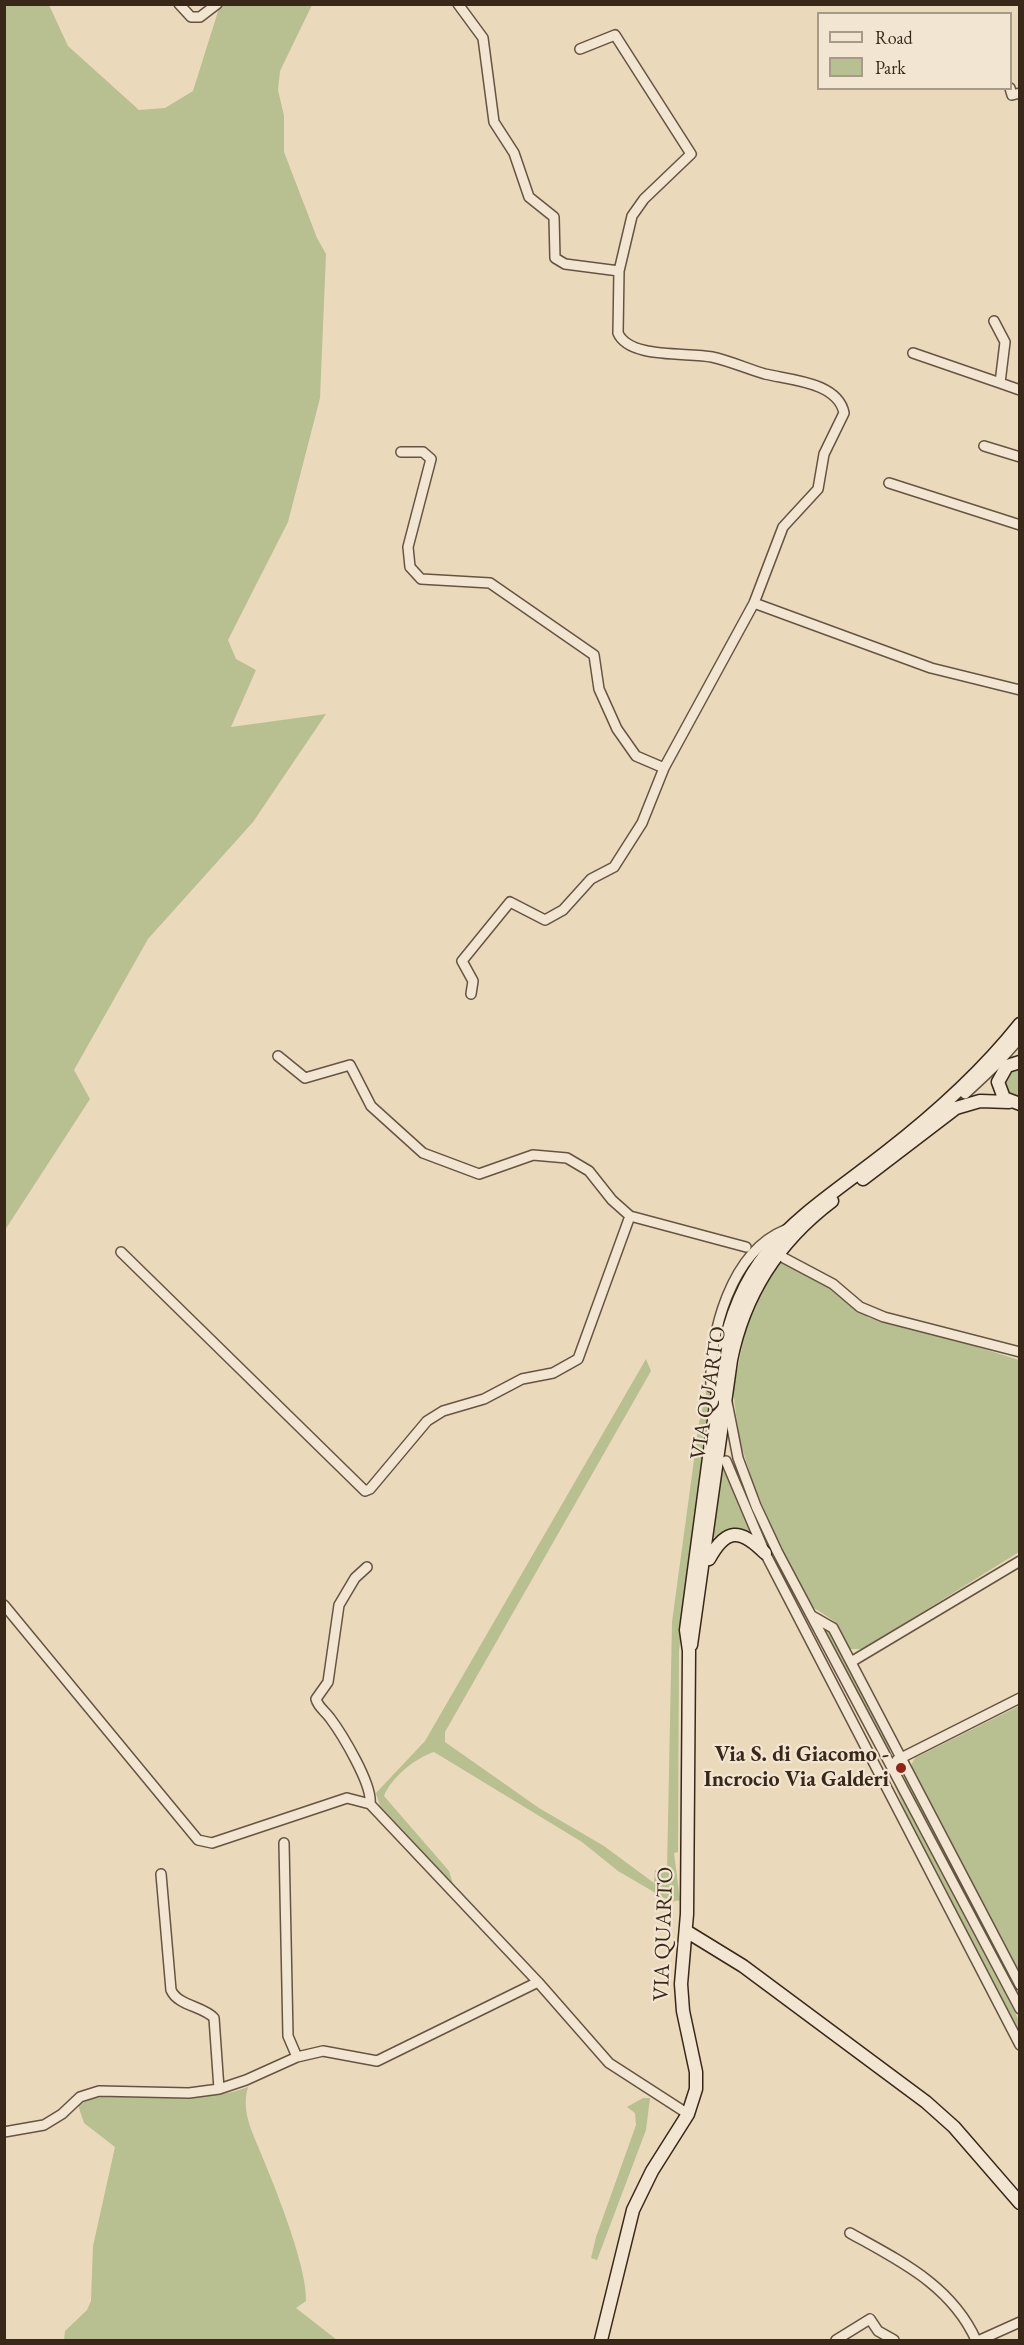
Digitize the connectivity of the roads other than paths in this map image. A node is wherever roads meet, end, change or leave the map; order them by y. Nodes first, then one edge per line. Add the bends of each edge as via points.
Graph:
1 (179, 4) edge
2 (217, 4) edge
3 (458, 4) edge
4 (579, 49) dead end
5 (619, 271) junction
6 (994, 321) dead end
7 (913, 352) dead end
8 (1000, 383) junction
9 (1020, 390) edge
10 (984, 446) dead end
11 (401, 452) dead end
12 (1020, 457) edge
13 (889, 483) dead end
14 (1020, 525) edge
15 (754, 603) junction
16 (1020, 690) edge
17 (664, 768) junction
18 (471, 994) dead end
19 (1020, 1024) edge
20 (1020, 1038) edge
21 (278, 1056) dead end
22 (1020, 1062) edge
23 (996, 1065) junction
24 (965, 1094) dead end
25 (1016, 1104) edge
26 (630, 1216) junction
27 (785, 1230) junction
28 (746, 1247) dead end
29 (121, 1252) dead end
30 (784, 1257) dead end
31 (1020, 1352) edge
32 (711, 1387) dead end
33 (727, 1402) junction
34 (726, 1461) dead end
35 (765, 1553) junction
36 (1020, 1561) edge
37 (704, 1565) junction
38 (367, 1567) dead end
39 (4, 1605) edge
40 (812, 1616) junction
41 (689, 1652) junction
42 (851, 1662) junction
43 (1020, 1698) edge
44 (901, 1758) junction
45 (890, 1763) junction
46 (878, 1769) junction
47 (370, 1804) junction
48 (284, 1843) dead end
49 (161, 1874) dead end
50 (686, 1931) junction
51 (538, 1982) junction
52 (1020, 1986) edge
53 (1020, 2009) edge
54 (1020, 2045) edge
55 (297, 2057) junction
56 (219, 2089) junction
57 (688, 2114) junction
58 (4, 2132) edge
59 (1020, 2203) edge
60 (850, 2233) dead end
61 (1020, 2322) edge
62 (601, 2340) edge
63 (836, 2340) edge
64 (894, 2340) edge
65 (976, 2340) edge
66 (980, 2340) edge

1 - 2 street via 191,17 200,17
3 - 5 street via 483,38 494,122 514,153 529,197 555,217 555,258 566,264
4 - 5 street via 615,35 691,154 644,199 632,216
5 - 15 street via 621,342 654,352 712,357 807,383 833,396 843,406 842,418 824,454 818,489 783,527
6 - 8 street via 1005,342
7 - 8 street
8 - 9 street
10 - 12 street
11 - 17 street via 423,452 431,459 408,547 410,567 421,579 490,584 577,641 594,655 599,690 617,729 636,756
13 - 14 street
15 - 16 street via 930,668
15 - 17 street
17 - 18 street via 642,823 614,867 591,879 563,910 545,920 510,902 462,961 473,981
19 - 23 street
20 - 23 street
21 - 26 street via 305,1078 350,1065 371,1106 432,1158 479,1174 533,1155 567,1158 589,1170
22 - 23 street
23 - 24 street
23 - 25 street via 999,1088
23 - 27 street, VIA QUARTO
25 - 33 street, VIA QUARTO via 980,1101 956,1108 823,1208 793,1236 764,1273 746,1307 735,1342
26 - 28 street
26 - 29 street via 578,1359 553,1373 522,1379 484,1399 443,1411 426,1421 370,1489 364,1491
27 - 32 street via 771,1236 755,1251 735,1282 713,1347
27 - 41 street, VIA QUARTO via 745,1287 724,1344 686,1630
30 - 31 street via 832,1284 860,1307 884,1317
33 - 37 street, VIA QUARTO
33 - 40 street via 738,1458 756,1506
34 - 35 street
35 - 37 street via 753,1540 732,1536 716,1545
35 - 46 street
36 - 42 street
37 - 41 street, VIA QUARTO
38 - 47 street via 355,1578 339,1605 328,1682 316,1699 360,1769 371,1796
39 - 47 street via 198,1840 212,1843 347,1798
40 - 42 street via 833,1629
40 - 45 street
41 - 50 street, VIA QUARTO
42 - 44 street
43 - 44 street
44 - 45 street
44 - 52 street
45 - 46 street
45 - 53 street
46 - 54 street
47 - 51 street
48 - 55 street via 288,2036
49 - 56 street via 171,1990 176,1997 214,2018
50 - 57 street, VIA QUARTO via 682,1998 697,2080
50 - 59 street via 743,1966 926,2102 954,2127
51 - 55 street via 377,2061 323,2051
51 - 57 street via 609,2063
55 - 56 street
56 - 58 street via 99,2091 80,2097 44,2124
57 - 62 street, VIA QUARTO via 633,2210
60 - 65 street via 927,2277 962,2316
61 - 66 street
63 - 64 street via 870,2319 878,2331

